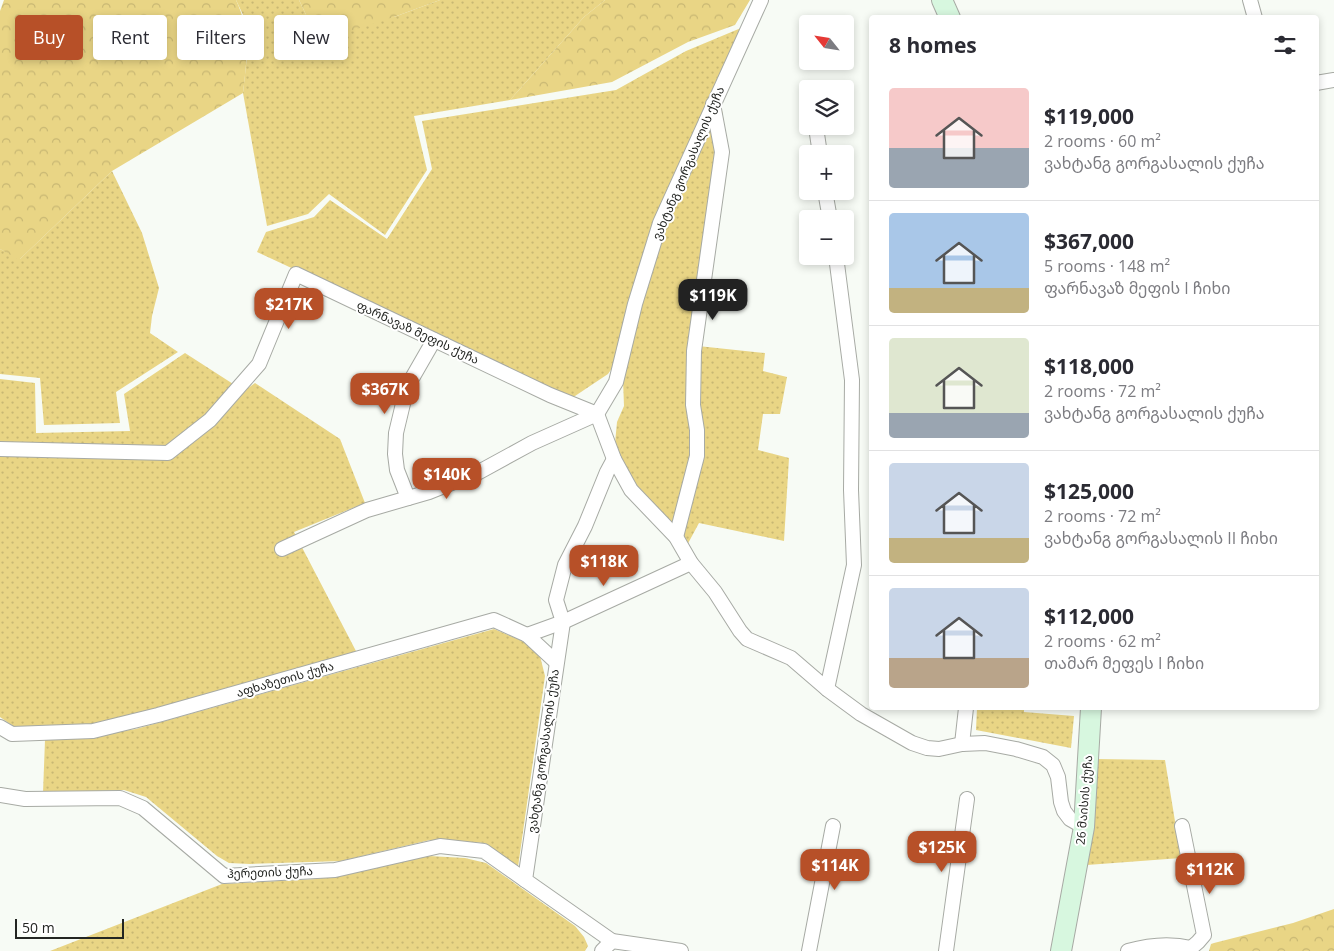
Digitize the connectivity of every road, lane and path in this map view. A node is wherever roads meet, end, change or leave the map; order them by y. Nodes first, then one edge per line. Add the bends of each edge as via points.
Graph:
1 (761, 0) edge
2 (942, 0) edge
3 (1250, 0) edge
4 (949, 15) edge
5 (1254, 15) edge
6 (1334, 80) edge
7 (1319, 82) edge
8 (713, 103) junction
9 (837, 265) edge
10 (434, 340) junction
11 (597, 414) junction
12 (0, 449) edge
13 (614, 460) junction
14 (408, 498) junction
15 (676, 537) junction
16 (282, 549) dead end
17 (691, 563) junction
18 (563, 622) junction
19 (527, 635) junction
20 (556, 662) junction
21 (827, 689) junction
22 (966, 710) edge
23 (1091, 710) edge
24 (0, 728) edge
25 (962, 744) junction
26 (0, 795) edge
27 (967, 799) dead end
28 (833, 826) dead end
29 (1182, 826) dead end
30 (1084, 827) junction
31 (525, 880) junction
32 (607, 946) edge
33 (1192, 950) edge
34 (680, 951) edge
35 (809, 951) edge
36 (946, 951) edge
37 (1061, 951) edge
38 (1128, 951) edge

1 - 8 street, ვახტანგ გორგასალის ქუჩა
2 - 4 street
3 - 5 street
6 - 7 street
8 - 11 street, ვახტანგ გორგასალის ქუჩა via 660,223 616,382
8 - 15 street via 722,152 694,351 693,405 697,456
9 - 21 street via 852,380 854,565
10 - 11 street, ფარნავაზ მეფის ქუჩა
10 - 12 street, ფარნავაზ მეფის ქუჩა via 296,274 259,364 210,420 168,453
10 - 14 street via 407,387 396,433 397,470
11 - 13 street
11 - 14 street via 532,443 479,472
13 - 15 street via 631,490
13 - 18 street, ვახტანგ გორგასალის ქუჩა via 586,526 565,565 556,600
14 - 16 street via 367,510
15 - 17 street
17 - 18 street
17 - 21 street via 747,639 791,658
18 - 19 street
18 - 20 street, ვახტანგ გორგასალის ქუჩა
19 - 20 street, აფხაზეთის ქუჩა
19 - 24 street, აფხაზეთის ქუჩა via 494,620 93,731 12,734
20 - 31 street, ვახტანგ გორგასალის ქუჩა
21 - 25 street via 861,714 912,743 939,749
22 - 25 street
23 - 30 street, 26 მაისის ქუჩა
25 - 30 street via 985,743 1043,757 1053,765 1058,777 1064,811
26 - 31 street, ჰერეთის ქუჩა via 25,799 120,798 142,808 224,876 334,870 440,846 484,851
27 - 36 street
28 - 35 street
29 - 33 street via 1204,935
30 - 37 street, 26 მაისის ქუჩა
31 - 32 street
32 - 34 street
33 - 38 street via 1176,944

